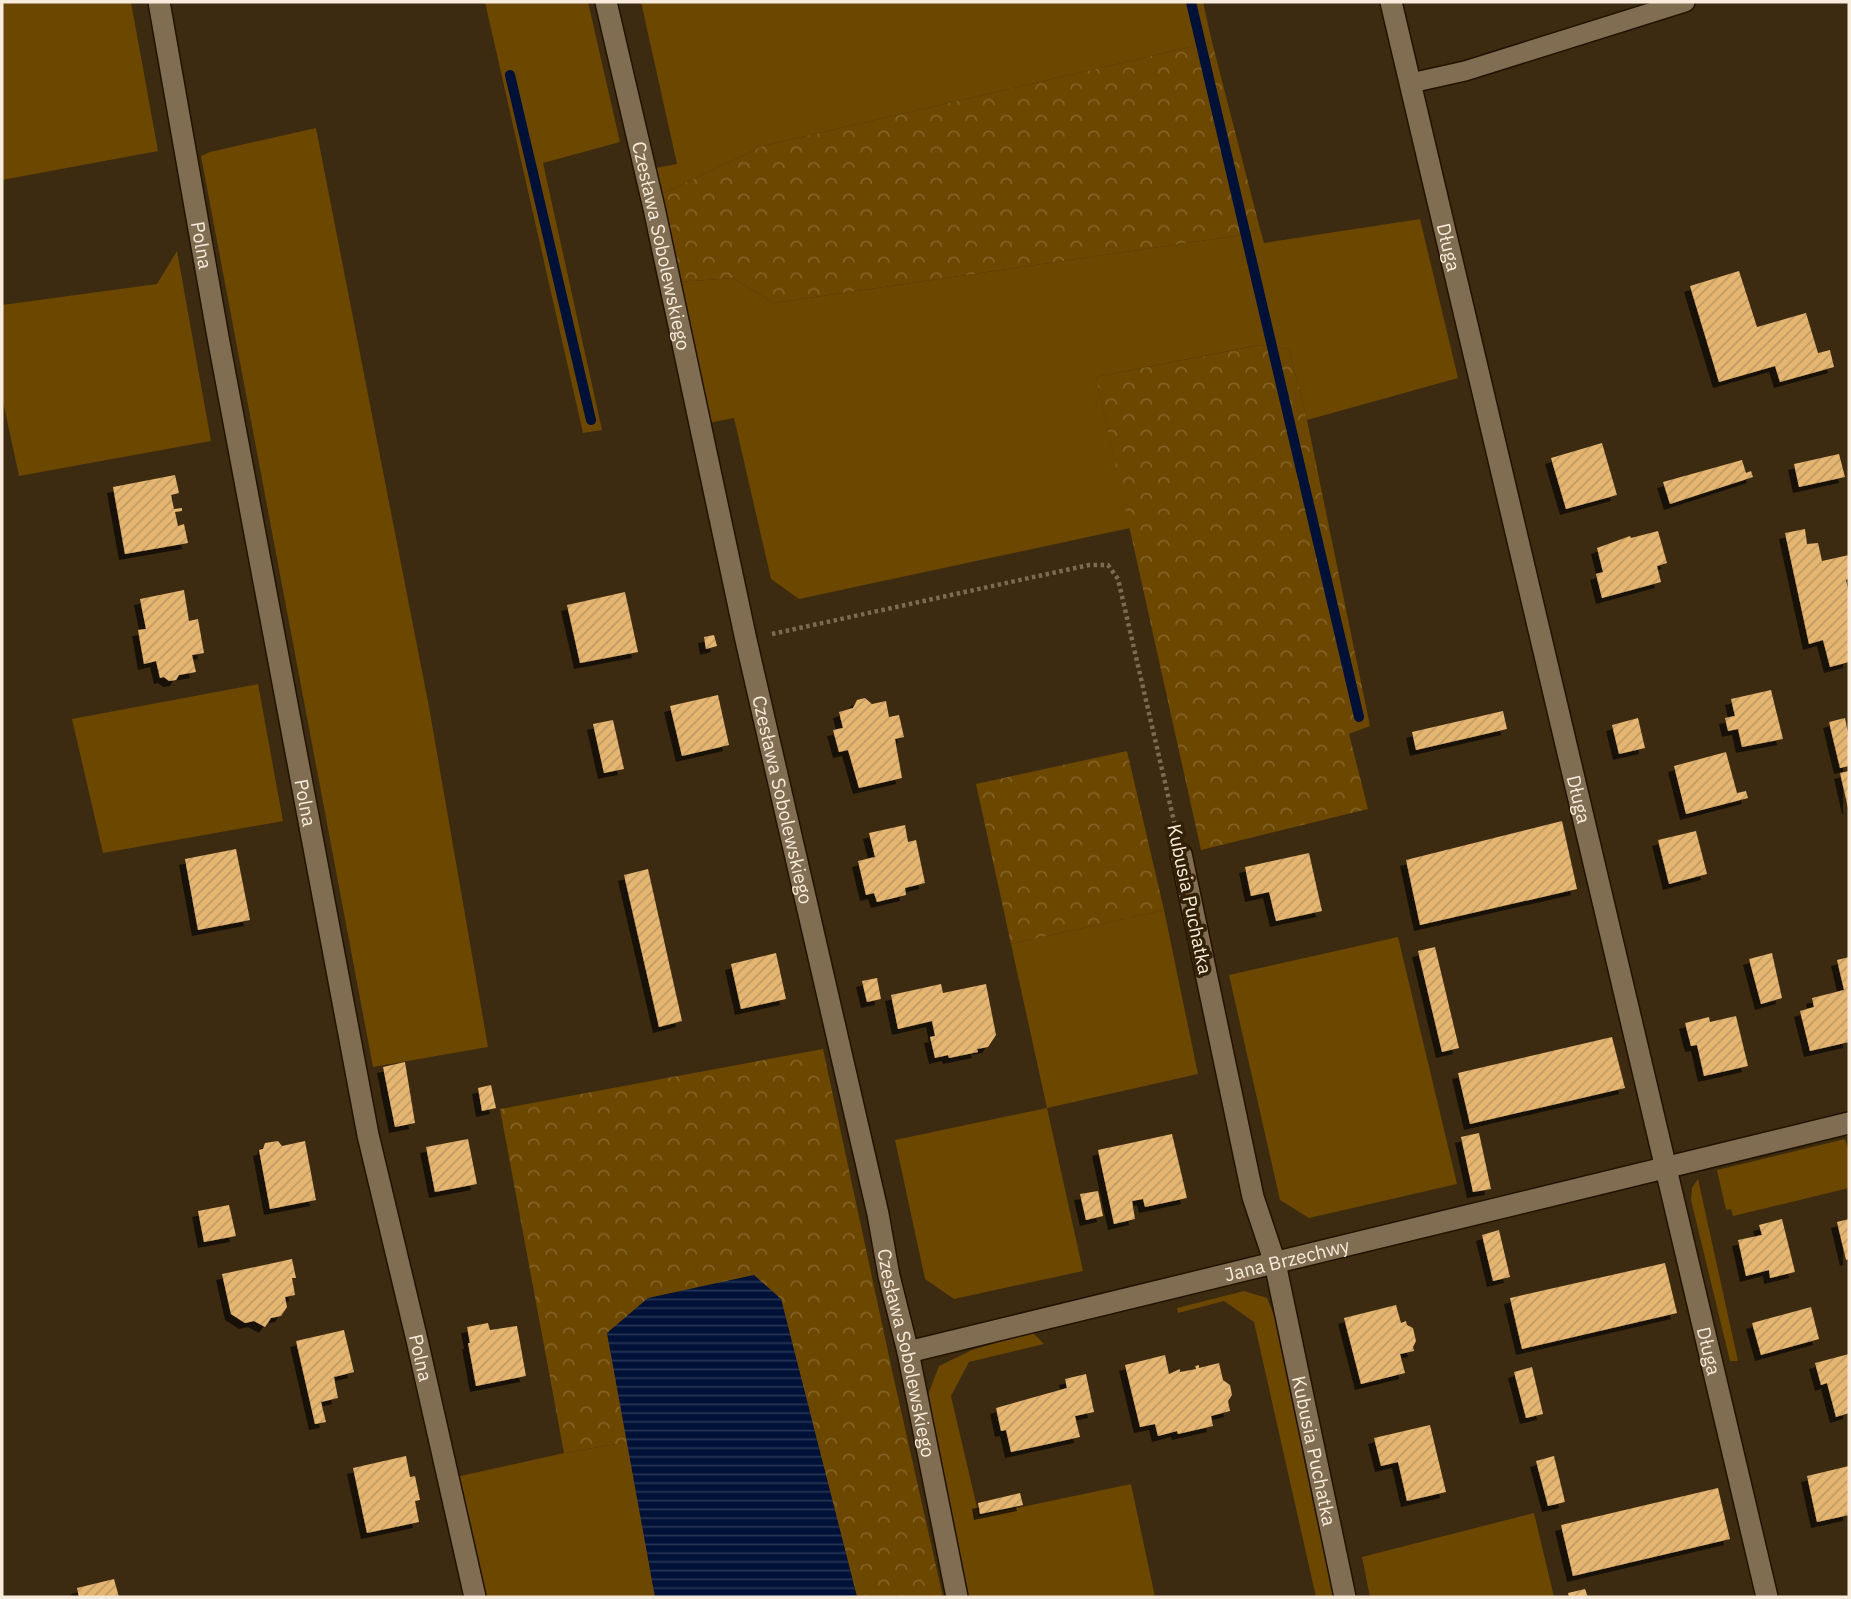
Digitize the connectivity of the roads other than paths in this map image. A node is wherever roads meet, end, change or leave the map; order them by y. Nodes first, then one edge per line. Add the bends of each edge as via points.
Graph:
1 (159, 2) edge
2 (606, 2) edge
3 (1391, 2) edge
4 (1685, 2) edge
5 (1411, 83) junction
6 (1181, 854) road end
7 (1849, 1123) edge
8 (1667, 1168) junction
9 (1275, 1263) junction
10 (908, 1352) junction
11 (475, 1597) edge
12 (957, 1597) edge
13 (1345, 1597) edge
14 (1767, 1597) edge

1 - 11 street, Polna via 368,1135
2 - 10 street, Czesława Sobolewskiego
3 - 5 street, Długa
4 - 5 lane via 1465,71
5 - 8 street, Długa
6 - 9 street, Kubusia Puchatka via 1253,1197
7 - 8 street, Jana Brzechwy
8 - 9 street, Jana Brzechwy
8 - 14 street, Długa
9 - 10 street, Jana Brzechwy
9 - 13 street, Kubusia Puchatka
10 - 12 street, Czesława Sobolewskiego

